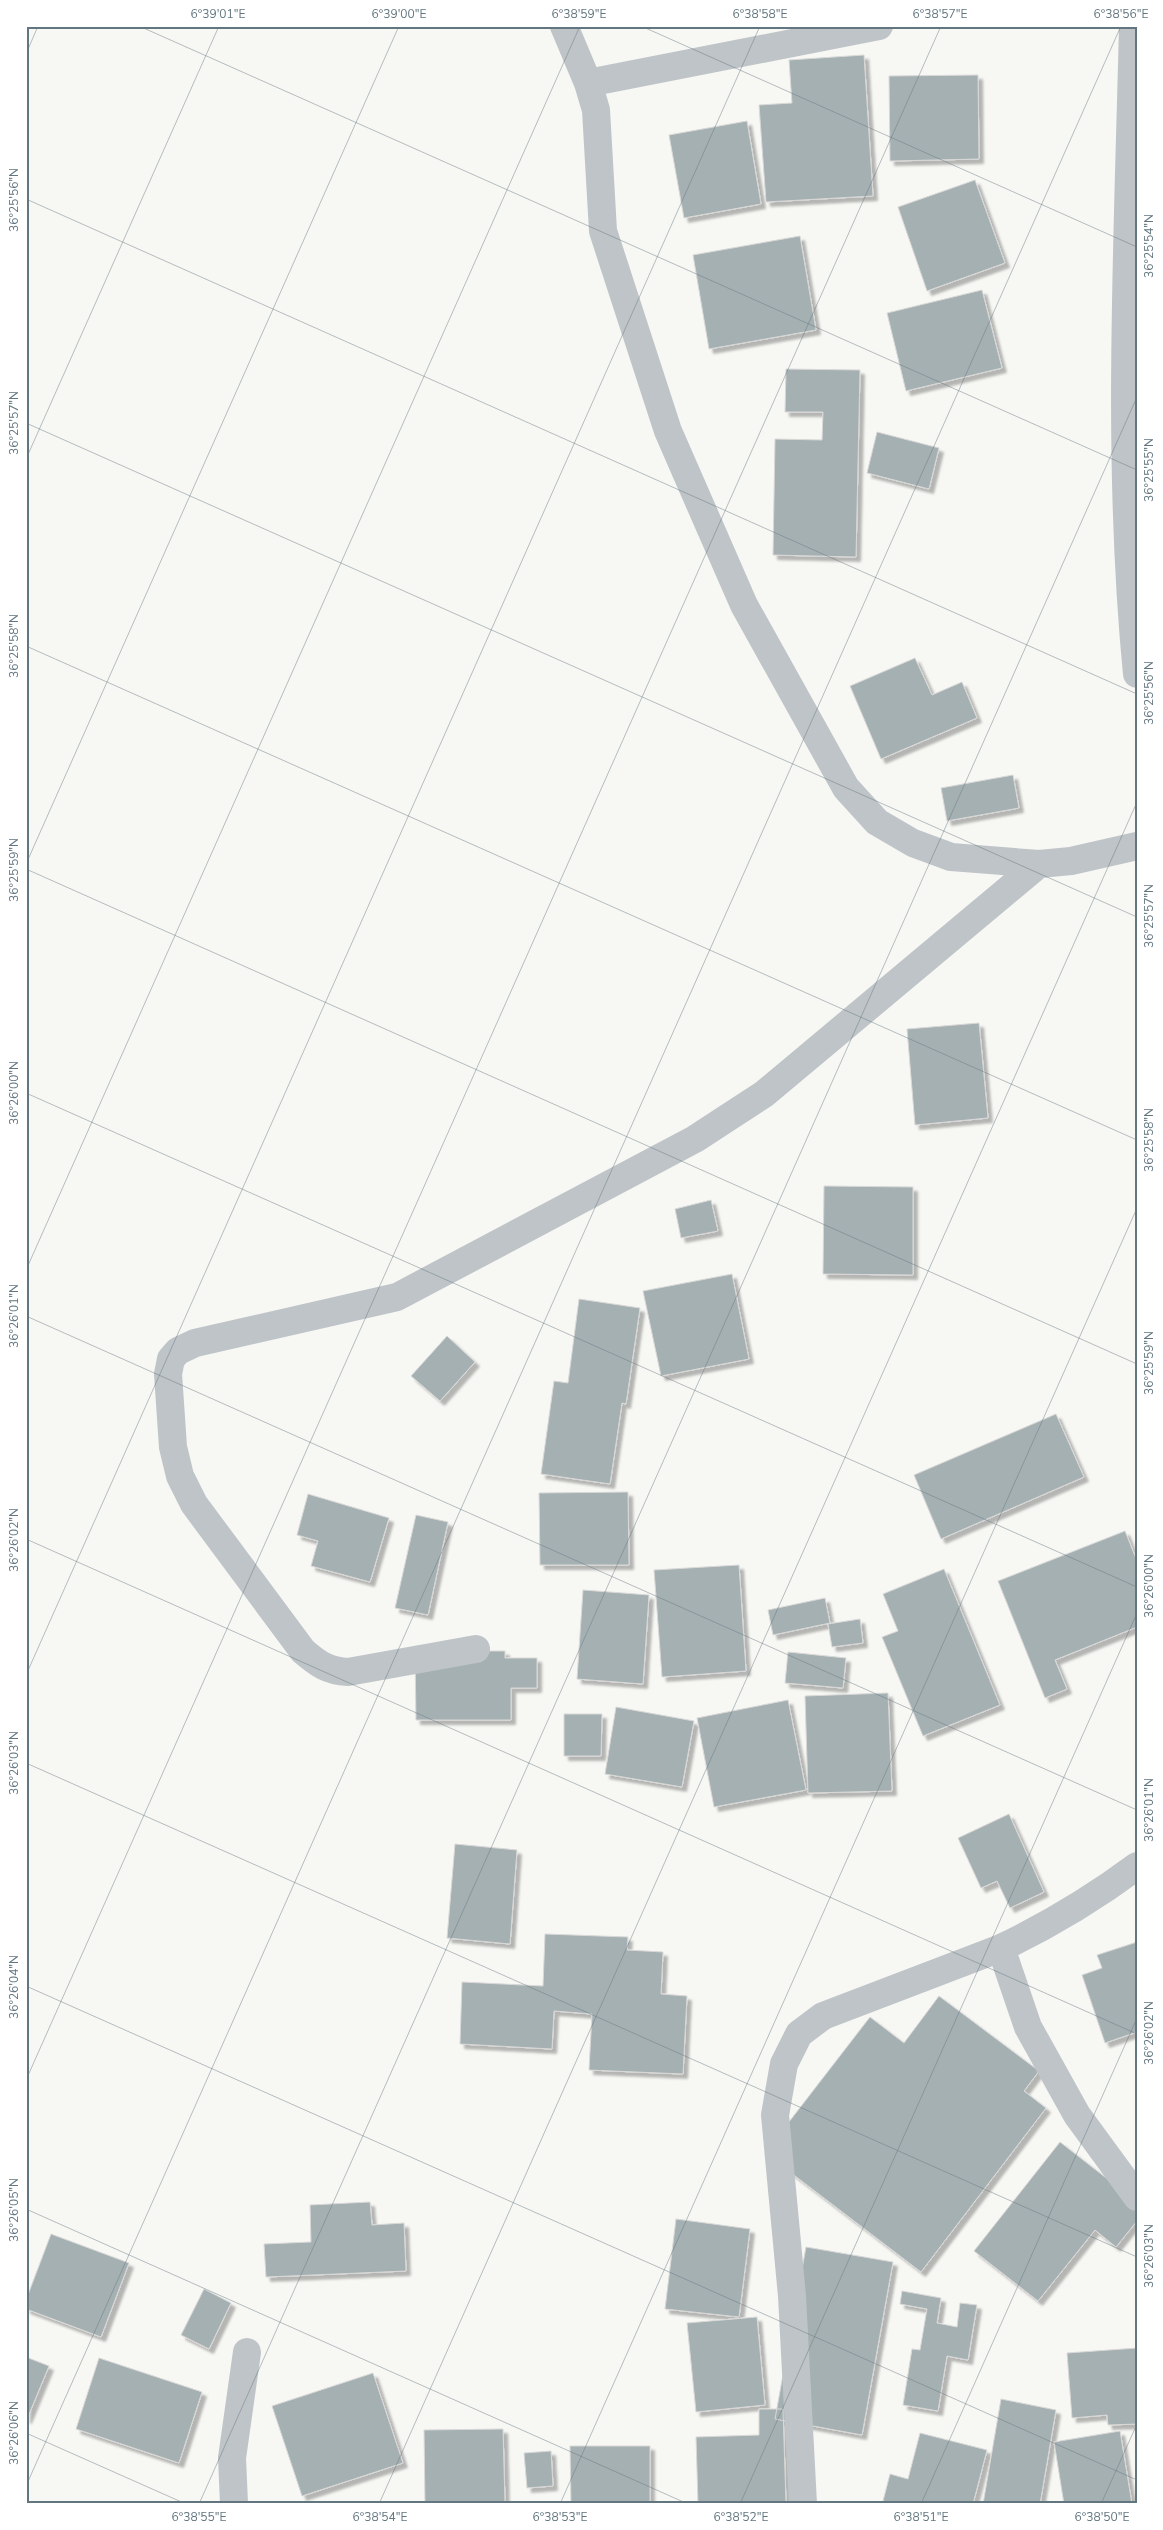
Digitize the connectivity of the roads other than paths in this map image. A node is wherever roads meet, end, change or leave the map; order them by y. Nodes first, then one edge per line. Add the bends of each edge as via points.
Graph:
1 (564, 26) edge
2 (879, 26) edge
3 (1133, 26) edge
4 (588, 83) junction
5 (1137, 674) edge
6 (1137, 846) edge
7 (1039, 864) junction
8 (476, 1650) dead end
9 (1137, 1866) edge
10 (1001, 1948) junction
11 (1137, 2197) edge
12 (247, 2352) dead end
13 (234, 2504) edge
14 (803, 2504) edge

1 - 4 street
2 - 4 street
3 - 5 street via 1125,427 1127,531
4 - 7 street via 596,110 603,231 668,431 744,605 846,788 877,822 913,843 951,857
6 - 7 street via 1071,861
7 - 8 street via 764,1094 695,1139 397,1297 195,1343 178,1351 171,1359 168,1374 170,1411 173,1447 180,1476 194,1504 303,1652 332,1671 348,1672
9 - 10 street via 1050,1924
10 - 11 street via 1028,2027 1077,2115
10 - 14 street via 823,2016 799,2034 784,2064 775,2115 792,2296
12 - 13 street via 232,2458

